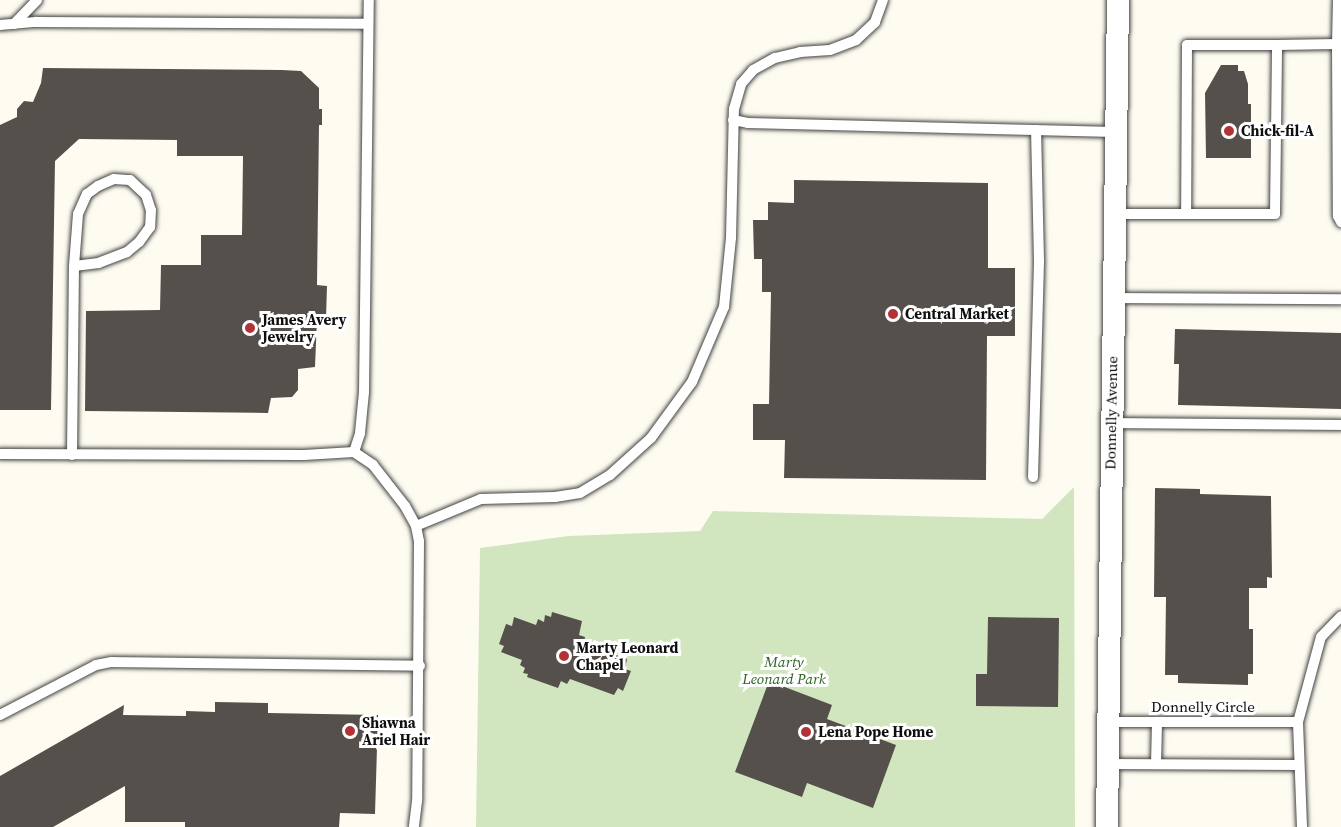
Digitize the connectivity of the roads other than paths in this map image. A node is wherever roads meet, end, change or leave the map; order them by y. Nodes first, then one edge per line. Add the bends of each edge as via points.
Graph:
1 (37, 0) edge
2 (369, 0) edge
3 (883, 0) edge
4 (1118, 0) edge
5 (1338, 0) edge
6 (14, 24) junction
7 (368, 24) junction
8 (0, 25) edge
9 (1339, 30) edge
10 (1337, 44) junction
11 (1277, 45) junction
12 (733, 120) junction
13 (1036, 130) junction
14 (1115, 132) junction
15 (1114, 214) junction
16 (1185, 214) junction
17 (1341, 222) edge
18 (74, 266) junction
19 (1113, 298) junction
20 (1341, 299) edge
21 (1111, 423) junction
22 (1341, 425) edge
23 (354, 452) junction
24 (0, 454) edge
25 (72, 455) junction
26 (1033, 477) dead end
27 (416, 526) junction
28 (1341, 616) edge
29 (420, 666) junction
30 (0, 715) edge
31 (1108, 722) junction
32 (1157, 722) junction
33 (1298, 722) junction
34 (1108, 764) junction
35 (1156, 764) junction
36 (1299, 765) junction
37 (414, 827) edge
38 (1107, 827) edge
39 (1302, 827) edge

1 - 6 lane
2 - 7 lane
3 - 12 lane via 875,22 848,44 830,50 787,54 753,70 737,92
4 - 14 street, Donnelly Avenue
5 - 9 lane
6 - 7 lane
6 - 8 lane
7 - 23 lane via 363,392 360,433
9 - 10 lane
10 - 11 lane
10 - 17 lane
11 - 16 lane via 1275,214
11 - 16 lane via 1187,45
12 - 13 lane
12 - 27 lane via 731,245 724,307 692,382 661,425 610,475 580,493 481,499
13 - 14 lane
13 - 26 lane via 1039,261
14 - 15 street, Donnelly Avenue
15 - 16 lane
15 - 19 street, Donnelly Avenue
18 - 18 lane via 78,214 87,194 114,179 130,180 146,195 151,210 150,227 127,252 99,263
18 - 25 lane
19 - 20 lane
19 - 21 street, Donnelly Avenue
21 - 22 lane
21 - 31 street, Donnelly Avenue
23 - 25 lane
23 - 27 lane via 387,481
24 - 25 lane
27 - 29 lane
28 - 33 lane via 1322,637
29 - 30 lane via 112,662 96,665
29 - 37 lane
31 - 32 lane, Donnelly Circle
31 - 34 street, Donnelly Avenue
32 - 33 lane, Donnelly Circle
32 - 35 lane
33 - 36 lane
34 - 35 lane
34 - 38 street, Donnelly Avenue
35 - 36 lane
36 - 39 lane

